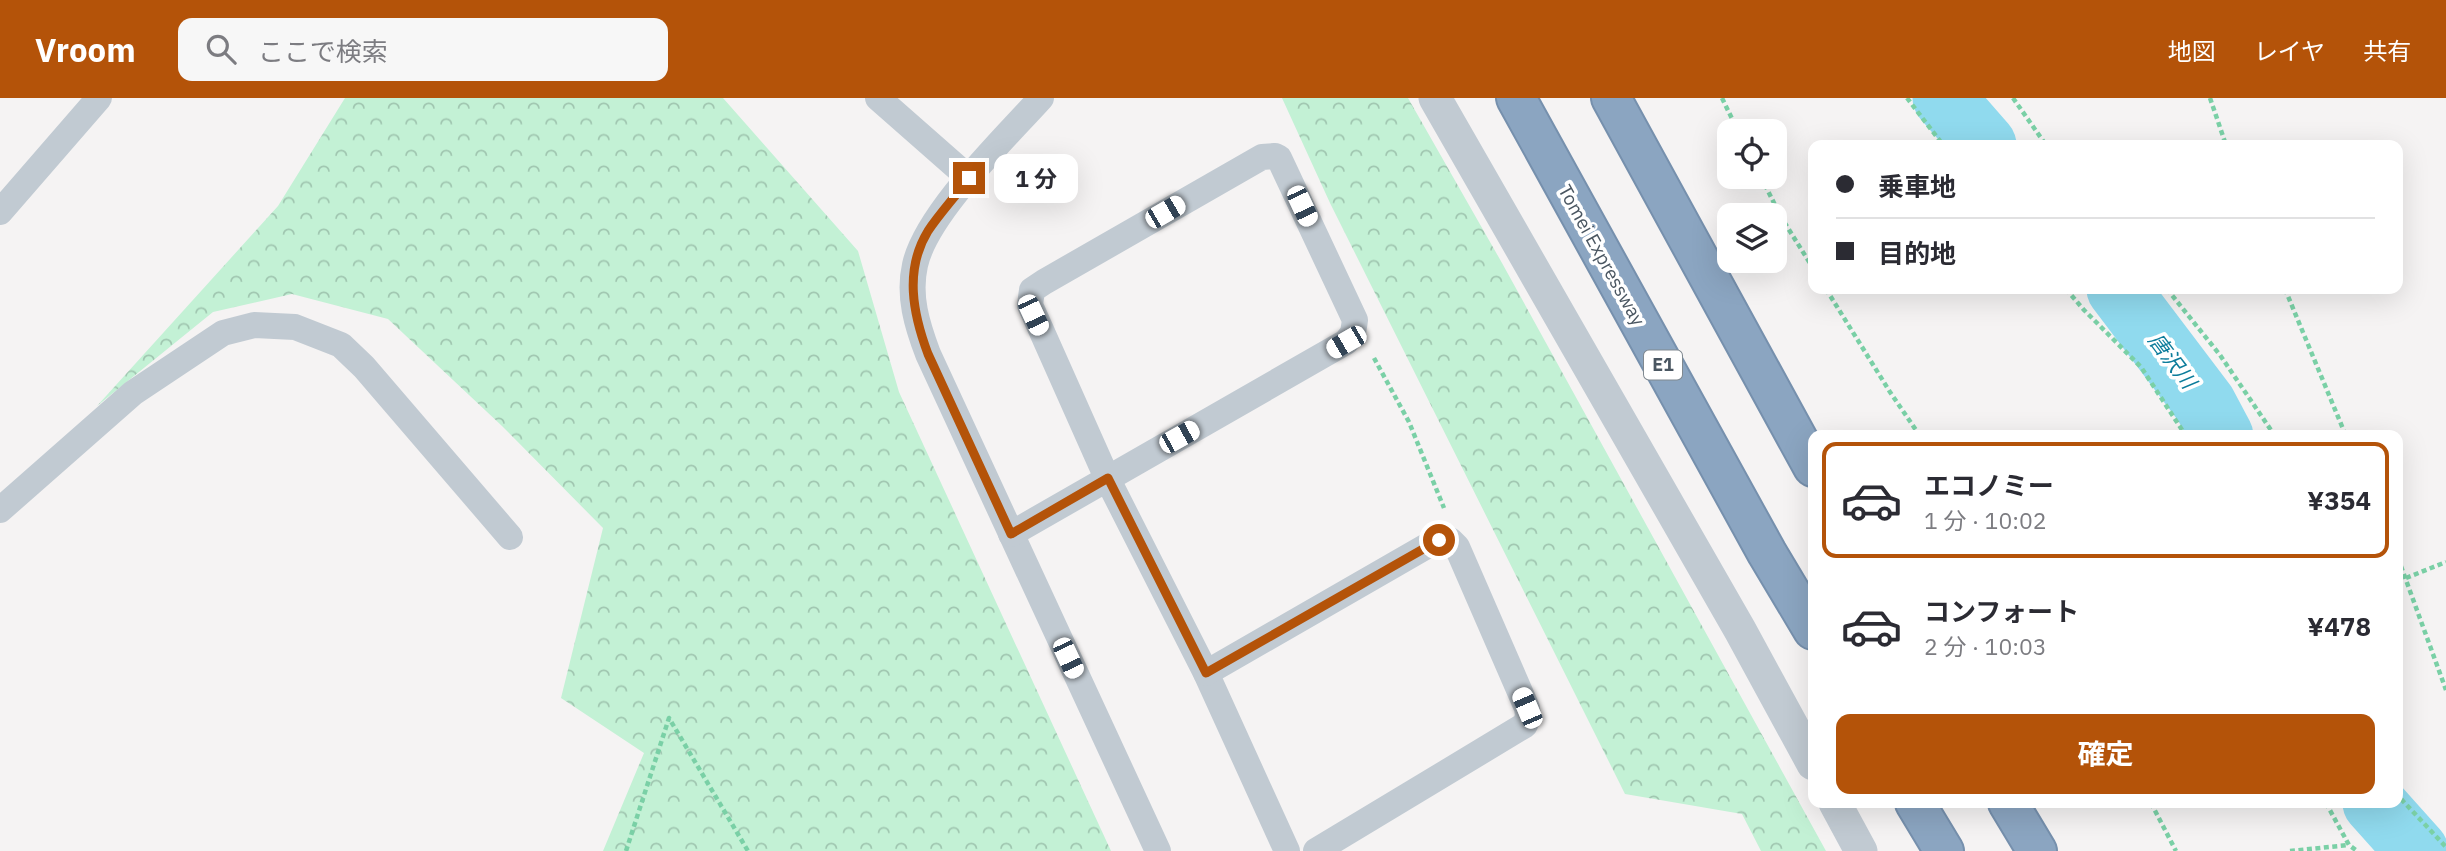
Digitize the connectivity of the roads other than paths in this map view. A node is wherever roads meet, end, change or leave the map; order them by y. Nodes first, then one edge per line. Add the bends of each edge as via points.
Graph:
1 (99, 98) edge
2 (878, 98) edge
3 (1041, 98) edge
4 (1435, 98) edge
5 (1516, 98) edge
6 (1611, 98) edge
7 (969, 178) junction
8 (0, 212) edge
9 (1808, 458) edge
10 (1108, 478) junction
11 (0, 510) edge
12 (1011, 534) junction
13 (510, 537) dead end
14 (1808, 622) edge
15 (1206, 673) junction
16 (1808, 755) edge
17 (1838, 808) edge
18 (1918, 808) edge
19 (2011, 808) edge
20 (1158, 851) edge
21 (1287, 851) edge
22 (1316, 851) edge
23 (1861, 851) edge
24 (1944, 851) edge
25 (2037, 851) edge

1 - 8 street
2 - 7 street
3 - 7 street
4 - 16 street
5 - 14 highway, Tomei Expressway / E1
6 - 9 highway
7 - 12 street via 920,248 913,301 920,335
10 - 10 street via 1030,305 1032,290 1262,157 1275,156 1281,160 1354,320 1353,333 1346,342
10 - 12 street
10 - 15 street
11 - 13 street via 133,393 223,333 254,325 295,327 341,345 364,367
12 - 20 street
15 - 21 street
15 - 22 street via 1439,540 1450,540 1457,547 1527,708 1525,725
17 - 23 street
18 - 24 highway
19 - 25 highway

